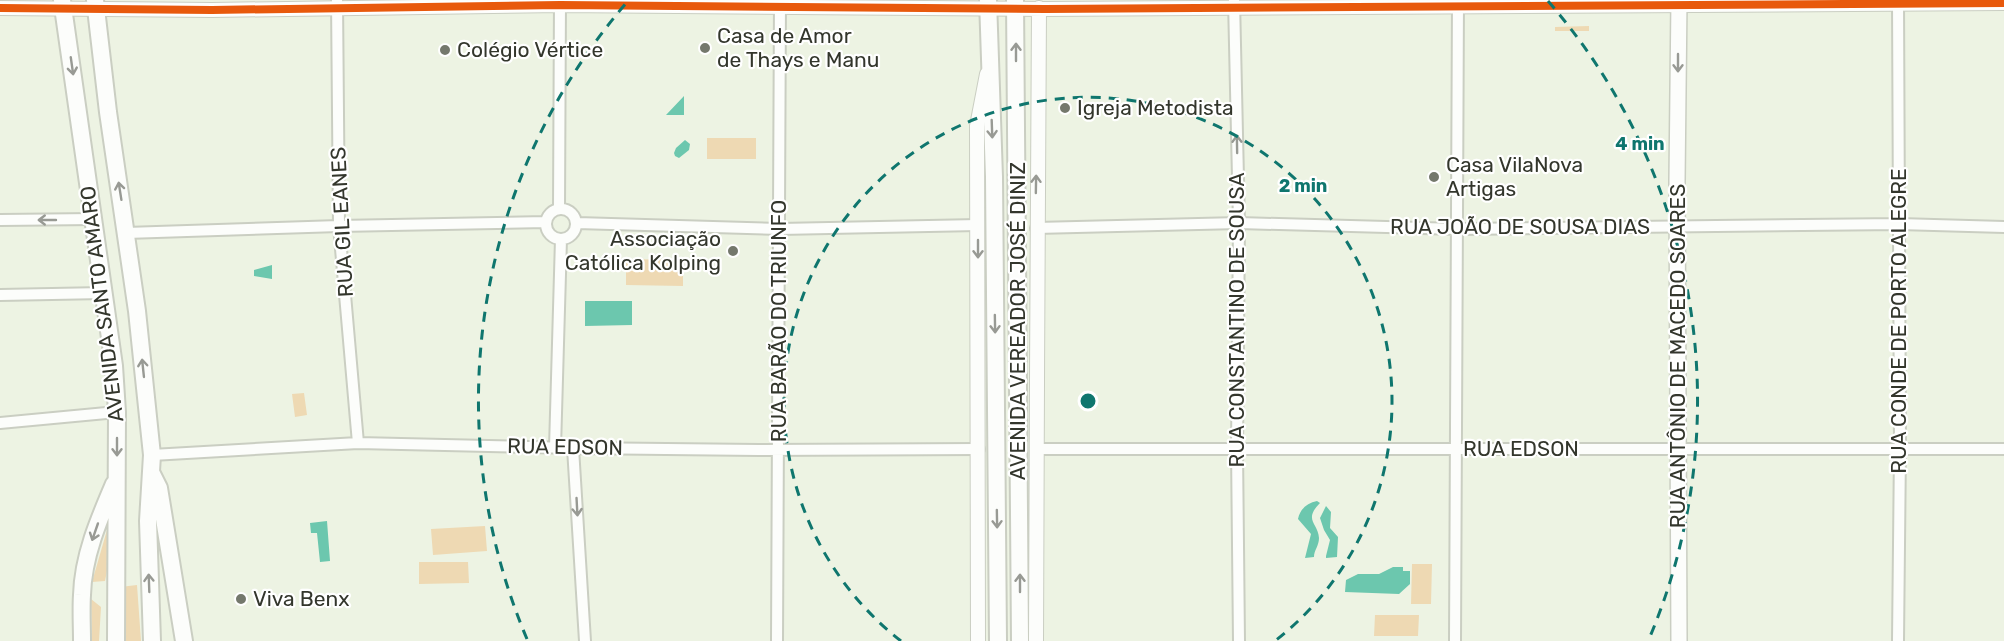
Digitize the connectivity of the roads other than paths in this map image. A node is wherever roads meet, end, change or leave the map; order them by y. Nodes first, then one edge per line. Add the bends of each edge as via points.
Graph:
1 (1678, 2) edge
2 (1785, 2) edge
3 (1898, 2) edge
4 (560, 3) edge
5 (1458, 3) edge
6 (2004, 3) edge
7 (62, 4) edge
8 (337, 4) edge
9 (781, 4) edge
10 (988, 4) edge
11 (1016, 4) edge
12 (1234, 4) edge
13 (96, 5) edge
14 (0, 8) edge
15 (1039, 8) junction
16 (989, 66) junction
17 (559, 208) junction
18 (94, 219) junction
19 (0, 220) edge
20 (546, 222) junction
21 (577, 223) junction
22 (1239, 223) junction
23 (1899, 224) junction
24 (978, 225) junction
25 (339, 226) junction
26 (1677, 226) junction
27 (2004, 227) edge
28 (1036, 228) junction
29 (780, 229) junction
30 (1458, 229) junction
31 (126, 233) junction
32 (561, 239) junction
33 (104, 293) junction
34 (0, 295) edge
35 (117, 412) junction
36 (0, 423) edge
37 (358, 442) junction
38 (555, 448) junction
39 (573, 448) junction
40 (1678, 448) junction
41 (778, 449) junction
42 (979, 449) junction
43 (1038, 449) junction
44 (1237, 449) junction
45 (1455, 449) junction
46 (1900, 449) junction
47 (2004, 449) edge
48 (151, 463) junction
49 (117, 477) junction
50 (82, 641) edge
51 (116, 641) edge
52 (152, 641) edge
53 (184, 641) edge
54 (585, 641) edge
55 (777, 641) edge
56 (978, 641) edge
57 (998, 641) edge
58 (1020, 641) edge
59 (1036, 641) edge
60 (1239, 641) edge
61 (1455, 641) edge
62 (1679, 641) edge
63 (1898, 641) edge

1 - 2 street
1 - 5 street
1 -> 26 main road, RUA ANTÔNIO DE MACEDO SOARES
2 - 3 street
3 - 6 street
3 - 23 street, RUA CONDE DE PORTO ALEGRE
4 - 8 street
4 - 9 street
4 - 17 street
5 - 12 street
5 - 30 street
7 - 13 street
7 - 14 street
7 -> 18 main road, AVENIDA SANTO AMARO
8 - 13 street
8 - 25 street, RUA GIL EANES
9 - 10 street
9 - 29 street, RUA BARÃO DO TRIUNFO
10 - 11 street
10 - 16 main road, AVENIDA VEREADOR JOSÉ DINIZ
11 - 15 street
58 -> 11 main road, AVENIDA VEREADOR JOSÉ DINIZ
12 - 15 street
22 -> 12 street, RUA CONSTANTINO DE SOUSA
31 -> 13 main road, AVENIDA SANTO AMARO
28 -> 15 street, AVENIDA VEREADOR JOSÉ DINIZ
16 - 24 street, AVENIDA VEREADOR JOSÉ DINIZ via 977,126
16 -> 57 main road, AVENIDA VEREADOR JOSÉ DINIZ via 994,177
17 - 20 street via 550,213
17 - 21 street via 573,213
18 -> 19 street
18 - 33 main road, AVENIDA SANTO AMARO
20 - 25 street
20 - 32 street via 552,236
21 - 29 street
21 - 32 street via 574,232
22 - 28 street, RUA JOÃO DE SOUSA DIAS
22 - 30 street, RUA JOÃO DE SOUSA DIAS
22 - 44 street, RUA CONSTANTINO DE SOUSA
23 - 26 street, RUA JOÃO DE SOUSA DIAS
23 - 27 street, RUA JOÃO DE SOUSA DIAS
23 - 46 street, RUA CONDE DE PORTO ALEGRE
24 - 29 street
24 -> 42 street, AVENIDA VEREADOR JOSÉ DINIZ
25 - 31 street
25 - 37 street, RUA GIL EANES
26 - 30 street, RUA JOÃO DE SOUSA DIAS
26 - 40 main road, RUA ANTÔNIO DE MACEDO SOARES
28 - 43 street, AVENIDA VEREADOR JOSÉ DINIZ
29 - 41 street, RUA BARÃO DO TRIUNFO
30 - 45 street
48 -> 31 main road, AVENIDA SANTO AMARO
32 - 38 street
33 - 34 street
33 - 35 main road, AVENIDA SANTO AMARO
35 - 36 street
35 -> 49 main road, AVENIDA SANTO AMARO
37 - 38 street, RUA EDSON
37 - 48 street, RUA EDSON
38 - 39 street, RUA EDSON
39 - 41 street, RUA EDSON
39 -> 54 street
40 - 45 street, RUA EDSON
40 - 46 street, RUA EDSON
40 - 62 main road, RUA ANTÔNIO DE MACEDO SOARES
41 - 42 street, RUA EDSON
41 - 55 street, RUA BARÃO DO TRIUNFO
42 - 56 street, AVENIDA VEREADOR JOSÉ DINIZ
43 - 44 street, RUA EDSON
43 - 59 street, AVENIDA VEREADOR JOSÉ DINIZ
44 - 45 street, RUA EDSON
44 - 60 street, RUA CONSTANTINO DE SOUSA
45 - 61 street
46 - 47 street, RUA EDSON
46 - 63 street, RUA CONDE DE PORTO ALEGRE
52 -> 48 main road, AVENIDA SANTO AMARO via 148,521
48 - 53 main road, AVENIDA SANTO AMARO via 159,488
49 -> 50 main road, AVENIDA SANTO AMARO via 84,572
49 - 51 main road

